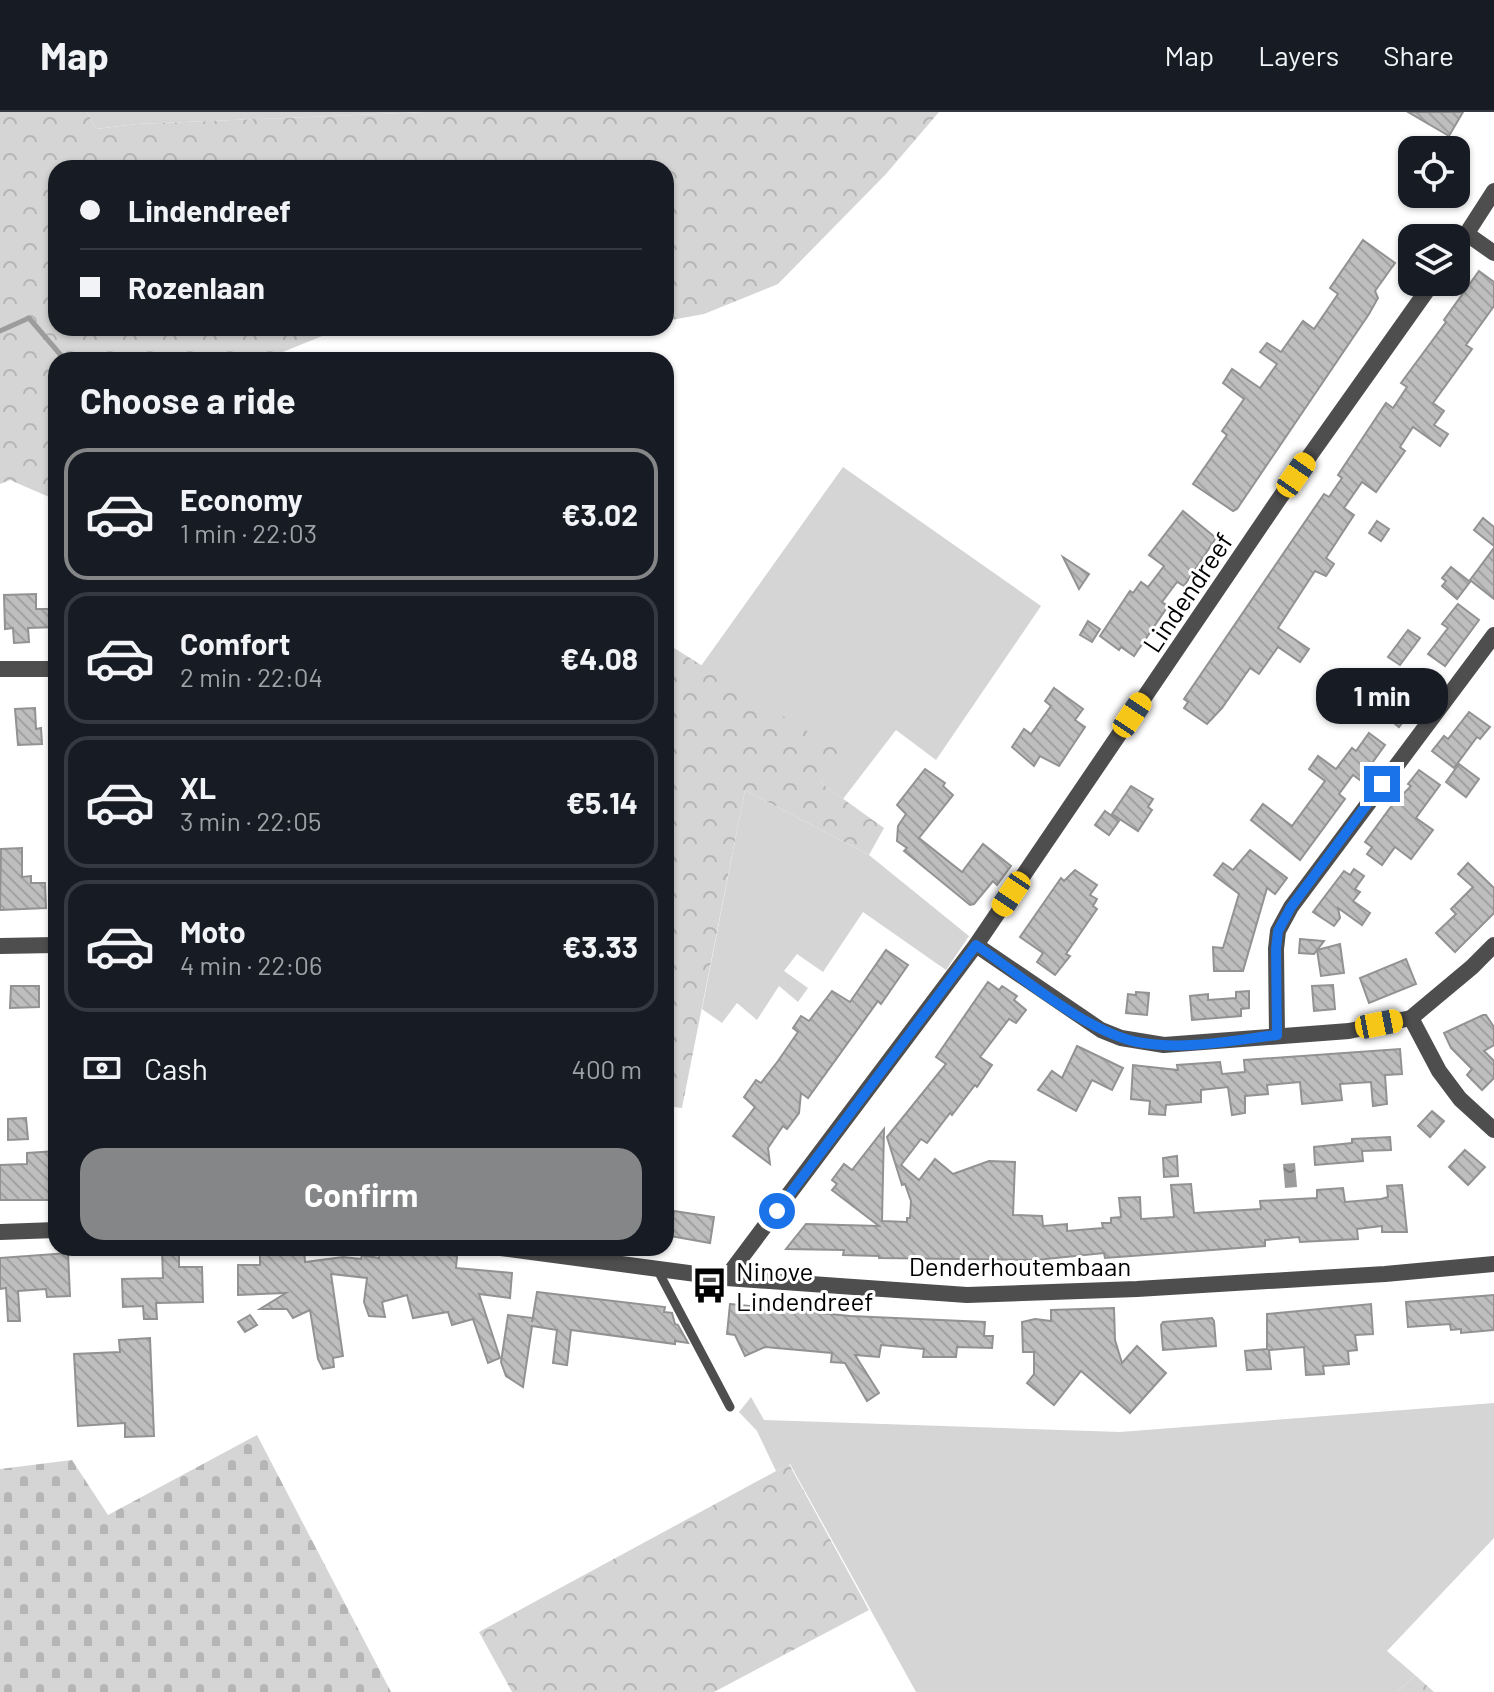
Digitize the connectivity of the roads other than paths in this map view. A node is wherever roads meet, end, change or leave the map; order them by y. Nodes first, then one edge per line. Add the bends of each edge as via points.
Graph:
1 (1494, 191) edge
2 (1470, 229) edge
3 (1470, 236) edge
4 (1494, 253) edge
5 (1423, 296) edge
6 (1494, 635) edge
7 (0, 669) edge
8 (48, 669) edge
9 (48, 945) edge
10 (976, 945) junction
11 (1494, 945) edge
12 (0, 946) edge
13 (1411, 1018) junction
14 (1277, 1035) junction
15 (1494, 1130) edge
16 (48, 1230) edge
17 (0, 1232) edge
18 (560, 1256) edge
19 (1494, 1264) edge
20 (657, 1269) junction
21 (726, 1278) junction
22 (730, 1407) dead end

1 - 2 street
3 - 4 street
5 - 10 street, Lindendreef
6 - 14 street via 1291,907 1278,931 1276,949
7 - 8 street
9 - 12 street
10 - 14 street via 1082,1018 1121,1038 1164,1045
10 - 21 street, Lindendreef
11 - 13 street
13 - 14 street via 1349,1031
13 - 15 street via 1439,1071
16 - 17 street
18 - 20 street, Denderhoutembaan
19 - 21 street, Denderhoutembaan via 967,1295
20 - 21 street, Denderhoutembaan
20 - 22 lane

